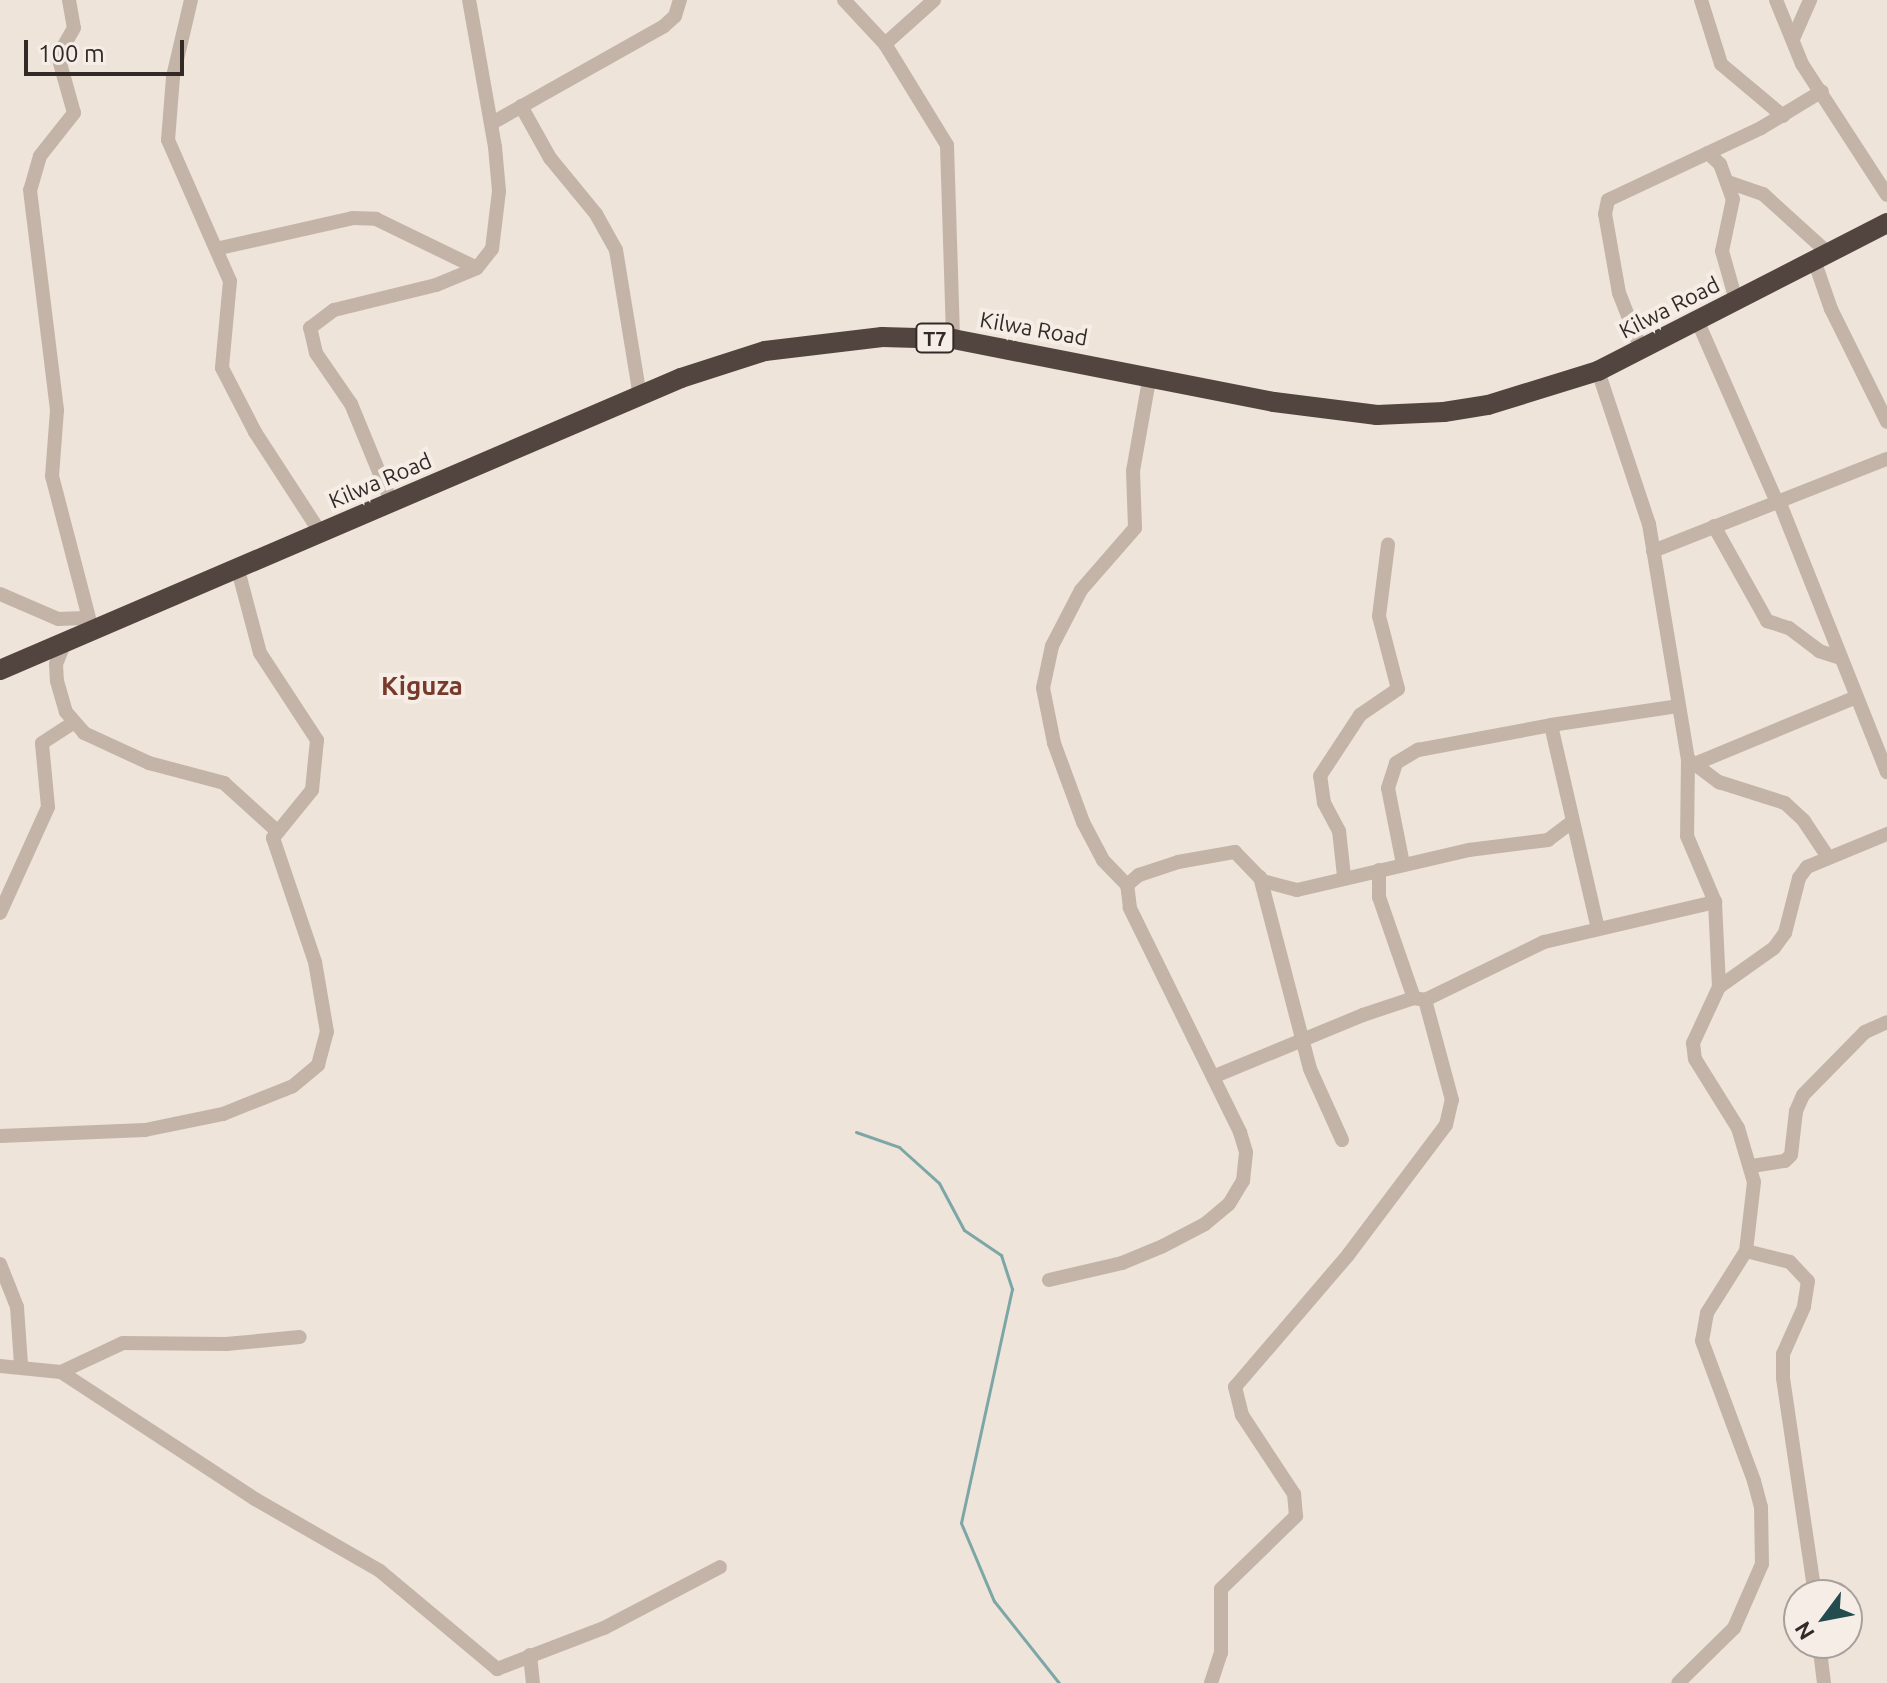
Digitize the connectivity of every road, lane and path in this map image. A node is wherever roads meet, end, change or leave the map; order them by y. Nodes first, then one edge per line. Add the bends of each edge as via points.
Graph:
1 (69, 0) edge
2 (191, 0) edge
3 (469, 0) edge
4 (680, 0) edge
5 (844, 0) edge
6 (934, 0) edge
7 (1702, 0) edge
8 (1776, 0) edge
9 (1810, 0) edge
10 (1793, 39) junction
11 (885, 44) junction
12 (1822, 91) junction
13 (521, 106) junction
14 (1783, 116) junction
15 (492, 123) junction
16 (1708, 153) junction
17 (1728, 182) junction
18 (1887, 195) edge
19 (1887, 223) edge
20 (220, 248) junction
21 (1821, 257) junction
22 (477, 268) junction
23 (1736, 300) junction
24 (1697, 320) junction
25 (953, 339) junction
26 (1641, 349) junction
27 (1598, 371) junction
28 (1150, 375) junction
29 (640, 397) junction
30 (1887, 422) edge
31 (1887, 459) edge
32 (391, 501) junction
33 (1778, 501) junction
34 (1714, 526) junction
35 (320, 532) junction
36 (1388, 545) dead end
37 (1653, 551) junction
38 (237, 566) junction
39 (0, 594) edge
40 (89, 624) junction
41 (65, 642) junction
42 (1841, 658) junction
43 (0, 670) edge
44 (1856, 697) junction
45 (1678, 706) junction
46 (74, 722) junction
47 (1551, 725) junction
48 (1692, 761) junction
49 (1886, 768) edge
50 (1572, 822) junction
51 (277, 831) junction
52 (1887, 834) edge
53 (1828, 857) junction
54 (1403, 864) junction
55 (1379, 870) junction
56 (1344, 876) junction
57 (1260, 877) junction
58 (1127, 885) junction
59 (1715, 902) junction
60 (0, 913) edge
61 (1598, 929) junction
62 (1719, 987) junction
63 (1419, 999) junction
64 (1887, 1022) edge
65 (1304, 1042) junction
66 (1215, 1076) junction
67 (0, 1136) edge
68 (1342, 1140) dead end
69 (1752, 1166) junction
70 (1746, 1251) junction
71 (0, 1264) edge
72 (1049, 1280) dead end
73 (300, 1337) dead end
74 (21, 1364) junction
75 (0, 1366) edge
76 (61, 1372) junction
77 (720, 1567) dead end
78 (1813, 1579) edge
79 (530, 1655) junction
80 (1821, 1659) edge
81 (533, 1683) edge
82 (1211, 1683) edge
83 (1678, 1683) edge
84 (1824, 1683) edge

1 - 40 street via 74,28 57,51 72,120 40,156 29,178 57,410 52,476
2 - 20 street via 173,77 168,140
3 - 15 street
4 - 13 street via 675,16 664,26
5 - 11 street
6 - 11 street
7 - 14 street via 1721,64
8 - 10 street
9 - 10 street
10 - 12 street via 1802,64
11 - 25 street via 947,145
12 - 14 street
12 - 18 street
13 - 15 street
13 - 29 street via 550,158 596,214 616,250
14 - 16 street
15 - 22 street via 498,227 492,249
16 - 17 street
16 - 26 street via 1620,190 1605,207 1619,293
17 - 21 street via 1763,194
17 - 23 street via 1733,209 1722,251
19 - 21 highway, Kilwa Road / T7
20 - 22 street via 353,218 376,219
20 - 35 street via 232,297 222,359 225,378
21 - 23 highway, Kilwa Road / T7
21 - 30 street via 1831,309
22 - 32 street via 436,285 334,310 310,328 316,353 351,404
23 - 24 highway, Kilwa Road / T7
24 - 26 highway, Kilwa Road / T7
24 - 33 street
25 - 28 highway, Kilwa Road / T7
25 - 29 highway, Kilwa Road / T7 via 882,337 765,351
26 - 27 highway, Kilwa Road / T7
27 - 28 highway, Kilwa Road / T7 via 1488,405 1377,415 1274,402
27 - 37 street via 1642,496
28 - 58 street via 1133,471 1135,528 1081,590 1052,646 1043,688 1054,743 1083,822 1103,860
29 - 32 highway, Kilwa Road / T7
31 - 33 street
32 - 35 highway, Kilwa Road / T7
33 - 34 street
33 - 42 street
34 - 37 street
34 - 42 street via 1767,621
35 - 38 highway, Kilwa Road / T7
36 - 56 street via 1379,616 1398,689 1360,715 1320,776 1324,803 1339,831
37 - 45 street
38 - 40 highway, Kilwa Road / T7
38 - 51 street via 260,653 317,740 312,790
39 - 40 street via 58,619
40 - 41 highway, Kilwa Road / T7
41 - 43 highway, Kilwa Road / T7
41 - 46 street via 56,664 57,681
42 - 44 street
44 - 48 street
44 - 49 street
45 - 47 street via 1624,710
45 - 48 street
46 - 51 street via 102,744 237,789
46 - 60 street via 42,743 48,807
47 - 50 street
47 - 54 street via 1418,750 1396,763 1388,788
48 - 53 street via 1719,782 1785,803
48 - 59 street via 1687,836
50 - 54 street via 1548,840
50 - 61 street
51 - 67 street via 274,845 315,962 327,1032 318,1065 308,1077 223,1114 166,1127
52 - 53 street
53 - 62 street via 1807,867 1799,878 1785,933 1774,948
54 - 55 street
55 - 56 street
55 - 63 street via 1379,897
56 - 57 street via 1297,890 1279,888
57 - 58 street via 1243,857 1222,852 1165,866
57 - 65 street
58 - 66 street via 1130,908
59 - 61 street
59 - 62 street
61 - 63 street via 1531,946
62 - 69 street via 1693,1043 1695,1059 1731,1113
63 - 65 street
63 - 82 street via 1452,1100 1446,1125 1348,1255 1235,1387 1242,1415 1294,1494 1296,1516 1221,1589 1221,1653
64 - 69 street via 1854,1042 1803,1095 1791,1155 1785,1161
65 - 66 street
65 - 68 street via 1310,1069
66 - 72 street via 1246,1152 1243,1181 1229,1204 1205,1224 1122,1263
69 - 70 street via 1754,1202
70 - 78 street via 1790,1262 1808,1281 1804,1307 1783,1354 1783,1378
70 - 83 street via 1707,1313 1702,1341 1761,1507 1762,1564 1734,1628
71 - 74 street via 17,1307
73 - 76 street via 226,1344 123,1343
74 - 75 street
74 - 76 street
76 - 79 street via 255,1499 380,1571 441,1619 488,1666 497,1669
77 - 79 street via 604,1628
79 - 81 street
80 - 84 street

